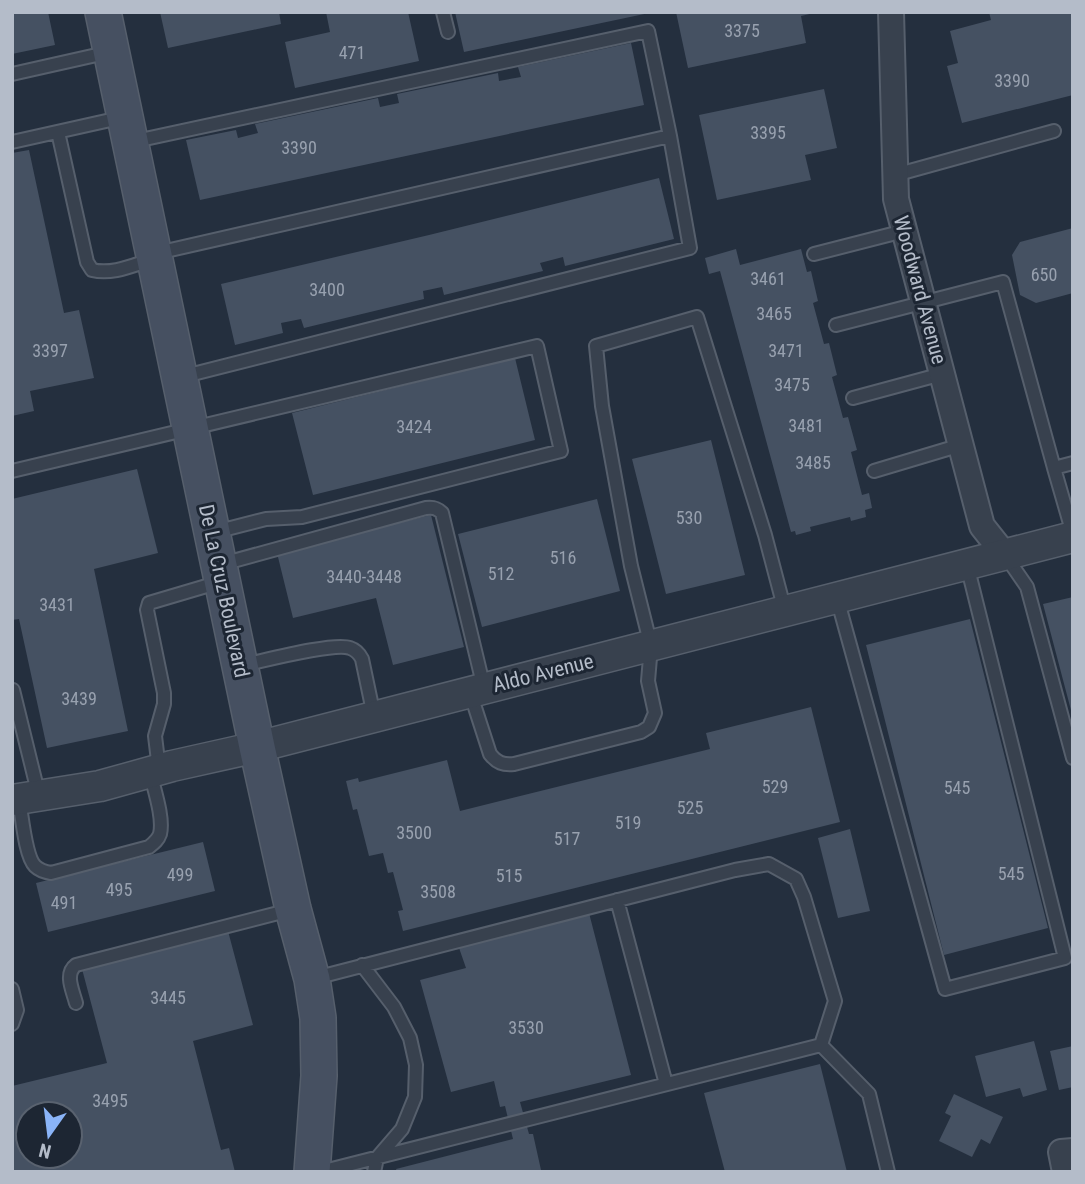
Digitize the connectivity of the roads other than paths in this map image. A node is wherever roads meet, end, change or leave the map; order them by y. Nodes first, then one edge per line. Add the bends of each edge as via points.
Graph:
1 (103, 12) edge
2 (443, 12) edge
3 (891, 12) edge
4 (448, 33) dead end
5 (111, 52) junction
6 (12, 74) edge
7 (127, 130) junction
8 (1054, 131) dead end
9 (58, 132) junction
10 (670, 136) junction
11 (12, 142) edge
12 (895, 175) junction
13 (904, 231) junction
14 (814, 254) dead end
15 (154, 256) junction
16 (923, 302) junction
17 (836, 325) dead end
18 (942, 374) junction
19 (179, 378) junction
20 (853, 398) dead end
21 (190, 428) junction
22 (961, 445) junction
23 (1073, 463) edge
24 (1054, 468) junction
25 (12, 471) edge
26 (874, 471) dead end
27 (1073, 535) edge
28 (1005, 555) junction
29 (217, 560) junction
30 (967, 564) junction
31 (837, 598) junction
32 (785, 611) junction
33 (651, 646) junction
34 (240, 666) junction
35 (13, 690) edge
36 (477, 690) junction
37 (374, 716) junction
38 (257, 747) junction
39 (1073, 758) edge
40 (155, 771) junction
41 (24, 799) edge
42 (617, 900) junction
43 (293, 909) junction
44 (362, 965) junction
45 (312, 978) junction
46 (12, 989) edge
47 (76, 1003) dead end
48 (12, 1024) edge
49 (821, 1045) junction
50 (666, 1084) junction
51 (1073, 1151) edge
52 (377, 1158) junction
53 (312, 1172) edge
54 (320, 1172) edge
55 (374, 1172) edge
56 (888, 1172) edge
57 (1065, 1172) edge

1 - 5 main road, De La Cruz Boulevard
2 - 4 lane
3 - 12 street, Woodward Avenue
5 - 6 lane
5 - 7 main road, De La Cruz Boulevard
7 - 9 lane
7 - 10 lane via 648,31
7 - 15 main road, De La Cruz Boulevard
8 - 12 lane
9 - 11 lane
9 - 15 lane via 92,270 115,271
10 - 15 lane
10 - 19 lane via 690,248
12 - 13 street, Woodward Avenue
13 - 14 lane
13 - 16 street, Woodward Avenue
15 - 19 main road, De La Cruz Boulevard
16 - 17 lane
16 - 18 street, Woodward Avenue
16 - 24 lane via 1003,282
18 - 20 lane
18 - 22 street, Woodward Avenue
19 - 21 main road, De La Cruz Boulevard
21 - 25 lane
21 - 29 main road, De La Cruz Boulevard
21 - 29 lane via 537,346 561,451 302,517 266,519
22 - 26 lane
22 - 28 street, Woodward Avenue via 982,526
23 - 24 lane
24 - 27 lane
27 - 28 street, Aldo Avenue
28 - 30 street, Aldo Avenue
28 - 39 lane via 1027,587
29 - 34 main road, De La Cruz Boulevard
29 - 36 lane via 432,507 442,513
29 - 40 lane via 149,603 164,693
30 - 31 street, Aldo Avenue
30 - 31 lane via 1065,958 945,989
31 - 32 street, Aldo Avenue
32 - 33 street, Aldo Avenue
32 - 33 lane via 697,317 597,346 602,406 631,566
33 - 36 street, Aldo Avenue
33 - 36 lane via 648,681 655,713 649,727 540,758 505,765 496,761 490,754
34 - 37 lane via 335,646 351,648 362,659
34 - 38 main road, De La Cruz Boulevard
35 - 41 lane
36 - 37 street, Aldo Avenue
37 - 38 street, Aldo Avenue
38 - 40 street, Aldo Avenue
38 - 43 main road, De La Cruz Boulevard
40 - 41 street, Aldo Avenue
40 - 41 lane via 161,820 156,841 149,847 51,873 35,866 29,856
42 - 44 lane
42 - 49 lane via 750,866 769,864 796,879 835,1001
42 - 50 lane
43 - 45 main road, De La Cruz Boulevard
43 - 47 lane via 76,965 69,974
44 - 45 lane
44 - 52 lane via 394,1007 410,1038 416,1065 415,1097 402,1129
45 - 53 main road, De La Cruz Boulevard via 320,1076
46 - 48 lane via 17,1010
49 - 50 lane
49 - 56 lane via 869,1094
50 - 52 lane
51 - 57 street via 1061,1152
52 - 54 lane
52 - 55 lane

